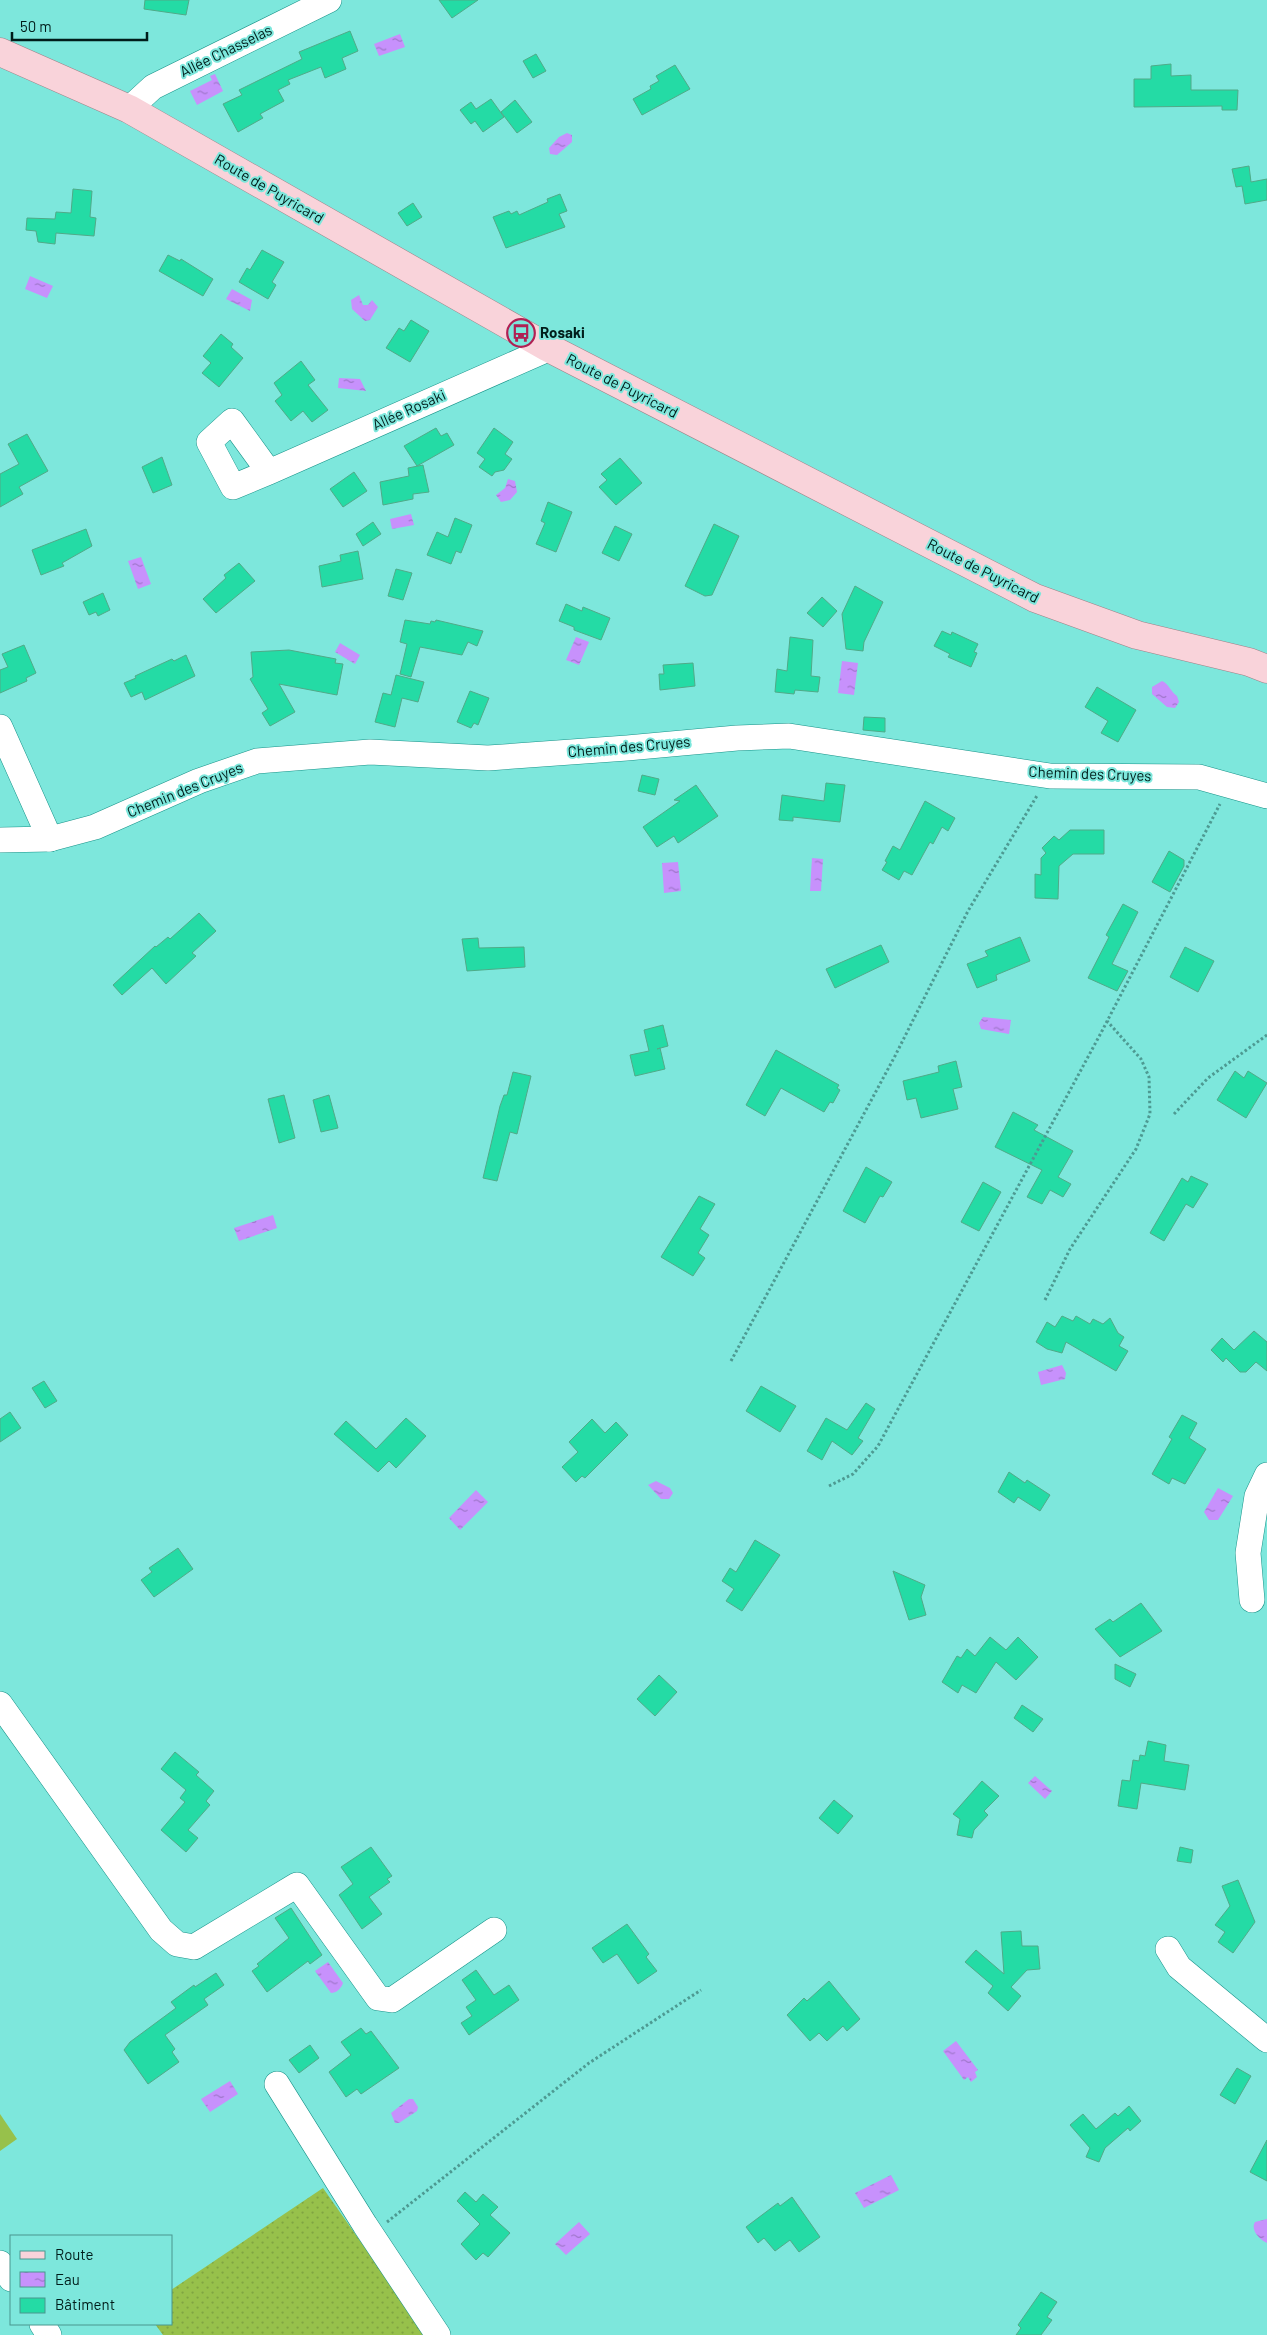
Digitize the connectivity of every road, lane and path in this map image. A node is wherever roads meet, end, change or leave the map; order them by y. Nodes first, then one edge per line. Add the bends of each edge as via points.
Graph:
1 (330, 0) edge
2 (0, 52) edge
3 (129, 110) junction
4 (547, 347) junction
5 (269, 472) dead end
6 (1267, 669) edge
7 (0, 727) edge
8 (1050, 776) junction
9 (1232, 786) junction
10 (1267, 796) edge
11 (50, 839) junction
12 (0, 840) edge
13 (1107, 1022) junction
14 (1267, 1035) edge
15 (1174, 1114) dead end
16 (1045, 1300) dead end
17 (732, 1361) dead end
18 (1267, 1475) edge
19 (829, 1486) dead end
20 (1252, 1600) dead end
21 (0, 1704) edge
22 (494, 1930) dead end
23 (1168, 1949) dead end
24 (701, 1990) dead end
25 (1267, 2040) edge
26 (277, 2084) dead end
27 (379, 2246) junction
28 (0, 2263) edge
29 (10, 2278) edge
30 (438, 2335) edge

1 - 3 street, Allée Chasselas via 153,87
2 - 3 main road, Route de Puyricard
3 - 4 main road, Route de Puyricard
4 - 5 street, Allée Rosaki
4 - 6 main road, Route de Puyricard via 1035,598 1137,635
7 - 11 street
8 - 9 street, Chemin des Cruyes via 1199,777
8 - 11 street, Chemin des Cruyes via 789,736 488,758 370,752 257,761 199,781 95,827
8 - 17 path via 968,911 895,1056
9 - 10 street, Chemin des Cruyes
9 - 13 path
11 - 12 street, Chemin des Cruyes
13 - 16 path via 1141,1059 1149,1077 1150,1114 1136,1149 1070,1249
13 - 19 path via 878,1446 853,1474
14 - 15 path via 1208,1078
18 - 20 street via 1258,1496 1248,1553
21 - 22 street via 161,1930 177,1944 194,1947 297,1885 378,1998 392,2000
23 - 25 street via 1179,1967
24 - 27 path via 589,2063 388,2220
26 - 27 street
27 - 30 street
28 - 29 street

